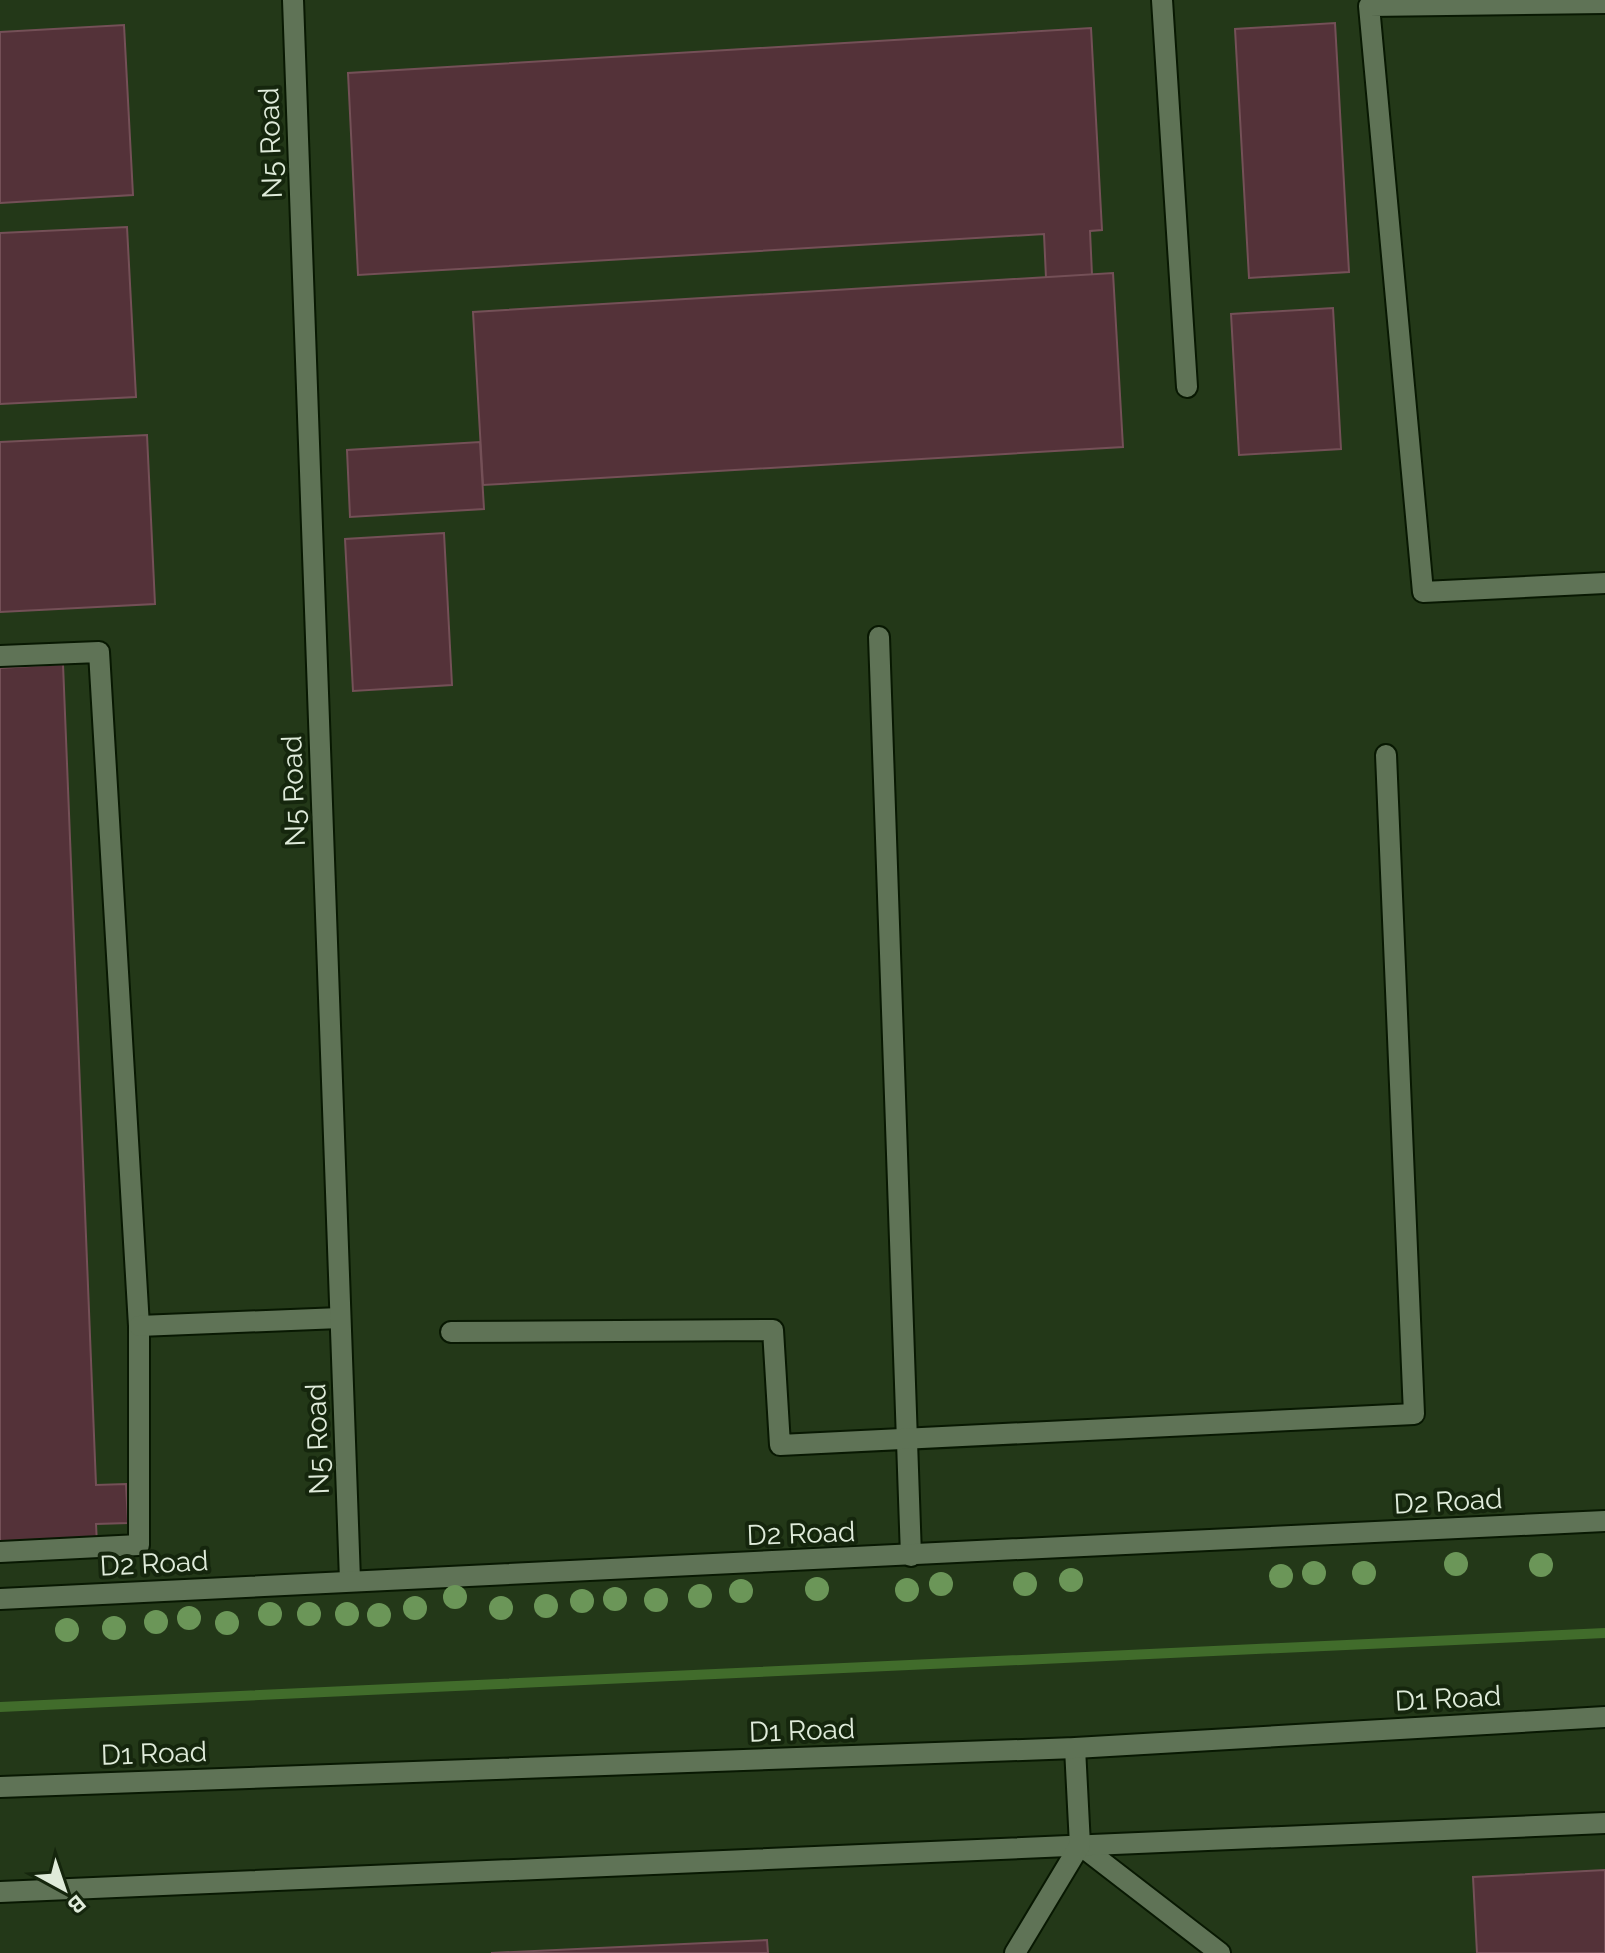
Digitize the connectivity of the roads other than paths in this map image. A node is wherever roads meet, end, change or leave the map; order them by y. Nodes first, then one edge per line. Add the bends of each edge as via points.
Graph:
1 (293, 0) edge
2 (1162, 0) edge
3 (1605, 3) edge
4 (1187, 387) dead end
5 (1605, 583) edge
6 (879, 637) dead end
7 (0, 656) edge
8 (1386, 755) dead end
9 (340, 1318) junction
10 (139, 1326) junction
11 (451, 1332) dead end
12 (905, 1439) junction
13 (1605, 1521) edge
14 (0, 1552) edge
15 (911, 1556) junction
16 (350, 1580) junction
17 (0, 1599) edge
18 (1605, 1717) edge
19 (1075, 1748) junction
20 (0, 1787) edge
21 (1605, 1823) edge
22 (1080, 1845) junction
23 (0, 1892) edge
24 (1015, 1953) edge
25 (1220, 1953) edge

1 - 9 street, N5 Road
2 - 4 street
3 - 5 street via 1369,6 1423,592
6 - 12 street
7 - 10 street via 99,652
8 - 12 street via 1414,1414
9 - 10 street
9 - 16 street, N5 Road
10 - 14 street via 139,1545
11 - 12 street via 773,1330 780,1445
12 - 15 street
13 - 15 street, D2 Road
15 - 16 street, D2 Road
16 - 17 street, D2 Road
18 - 19 street, D1 Road
19 - 20 street, D1 Road
19 - 22 street
21 - 22 street
22 - 23 street
22 - 24 street
22 - 25 street

